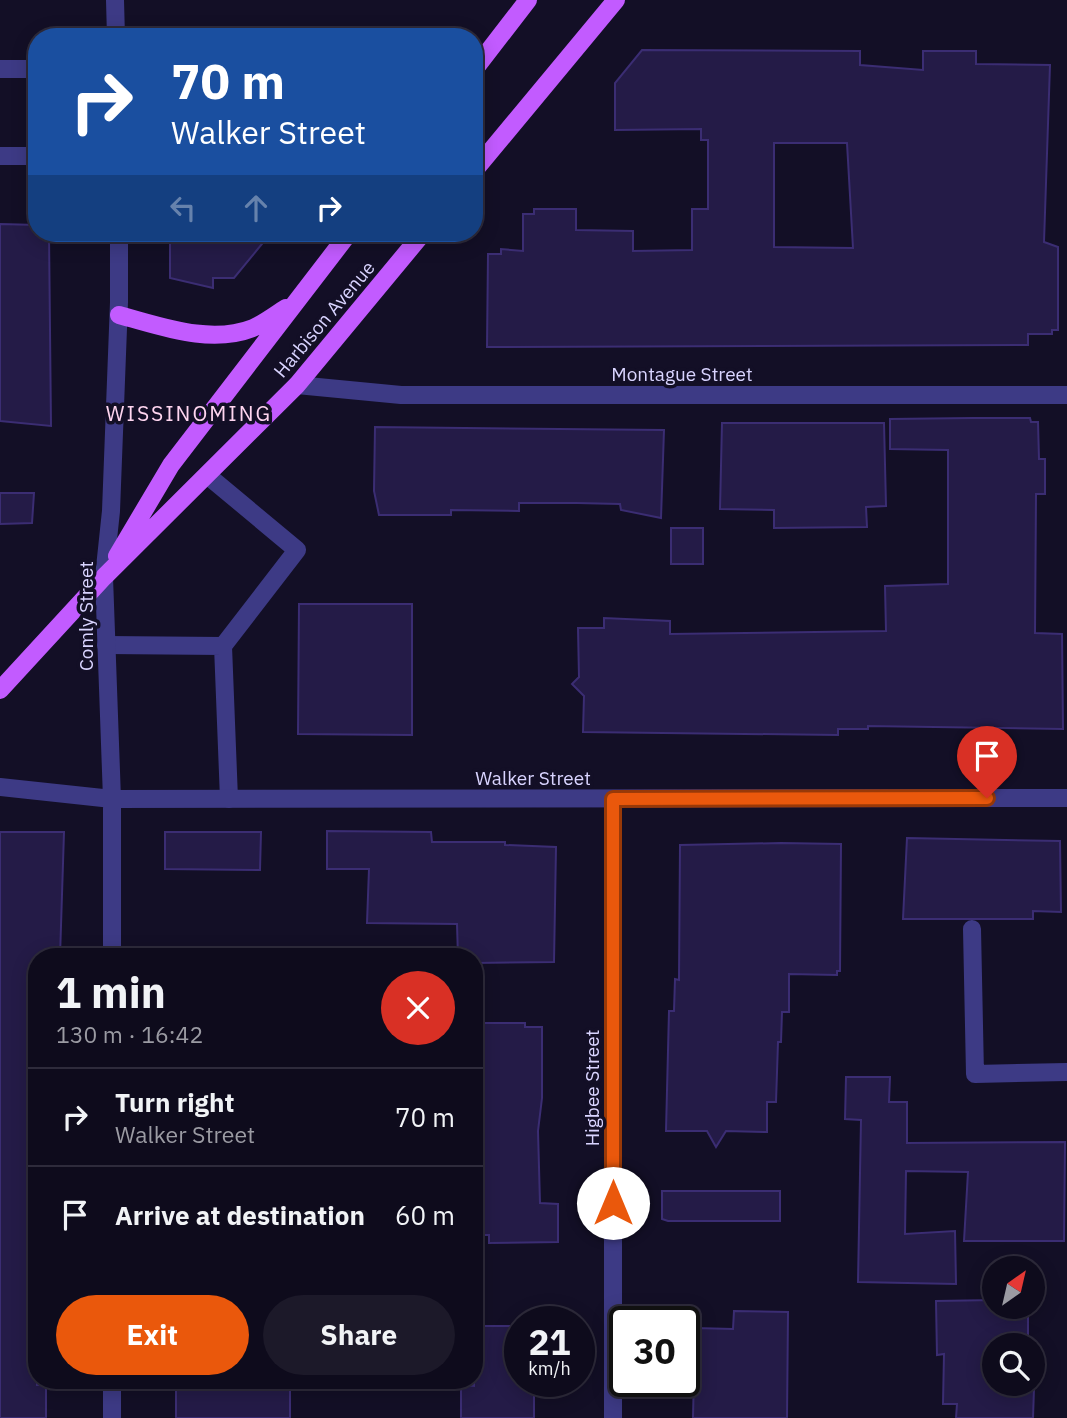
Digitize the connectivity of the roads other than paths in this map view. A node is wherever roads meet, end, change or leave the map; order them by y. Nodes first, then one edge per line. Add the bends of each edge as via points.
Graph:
1 (115, 0) edge
2 (528, 0) edge
3 (616, 0) edge
4 (116, 28) edge
5 (483, 58) edge
6 (0, 69) edge
7 (28, 69) edge
8 (0, 156) edge
9 (28, 156) edge
10 (483, 160) edge
11 (118, 242) edge
12 (342, 242) edge
13 (416, 242) edge
14 (295, 303) junction
15 (119, 315) junction
16 (297, 385) junction
17 (1067, 395) edge
18 (207, 475) junction
19 (104, 577) junction
20 (106, 645) junction
21 (223, 646) junction
22 (0, 690) edge
23 (0, 787) edge
24 (1067, 798) edge
25 (112, 799) junction
26 (229, 799) junction
27 (613, 799) junction
28 (972, 929) dead end
29 (112, 948) edge
30 (1067, 1072) edge
31 (112, 1389) edge
32 (112, 1418) edge
33 (613, 1418) edge

1 - 4 street
2 - 5 main road
3 - 10 main road
6 - 7 street
8 - 9 street
11 - 15 street, Comly Street
12 - 14 main road, Harbison Avenue
13 - 16 main road, Harbison Avenue
14 - 15 main road via 253,328 223,334 192,334
14 - 19 main road, Harbison Avenue via 171,465
15 - 19 street, Comly Street
16 - 17 street, Montague Street via 401,395
16 - 18 main road, Harbison Avenue
18 - 19 main road, Harbison Avenue
18 - 21 street via 297,550
19 - 20 street, Comly Street
19 - 22 main road, Harbison Avenue
20 - 21 street
20 - 25 street, Comly Street
21 - 26 street
23 - 25 street, Walker Street
24 - 27 street, Walker Street
25 - 26 street, Walker Street
25 - 29 street, Comly Street
26 - 27 street, Walker Street
27 - 33 street, Higbee Street
28 - 30 street via 975,1074
31 - 32 street

